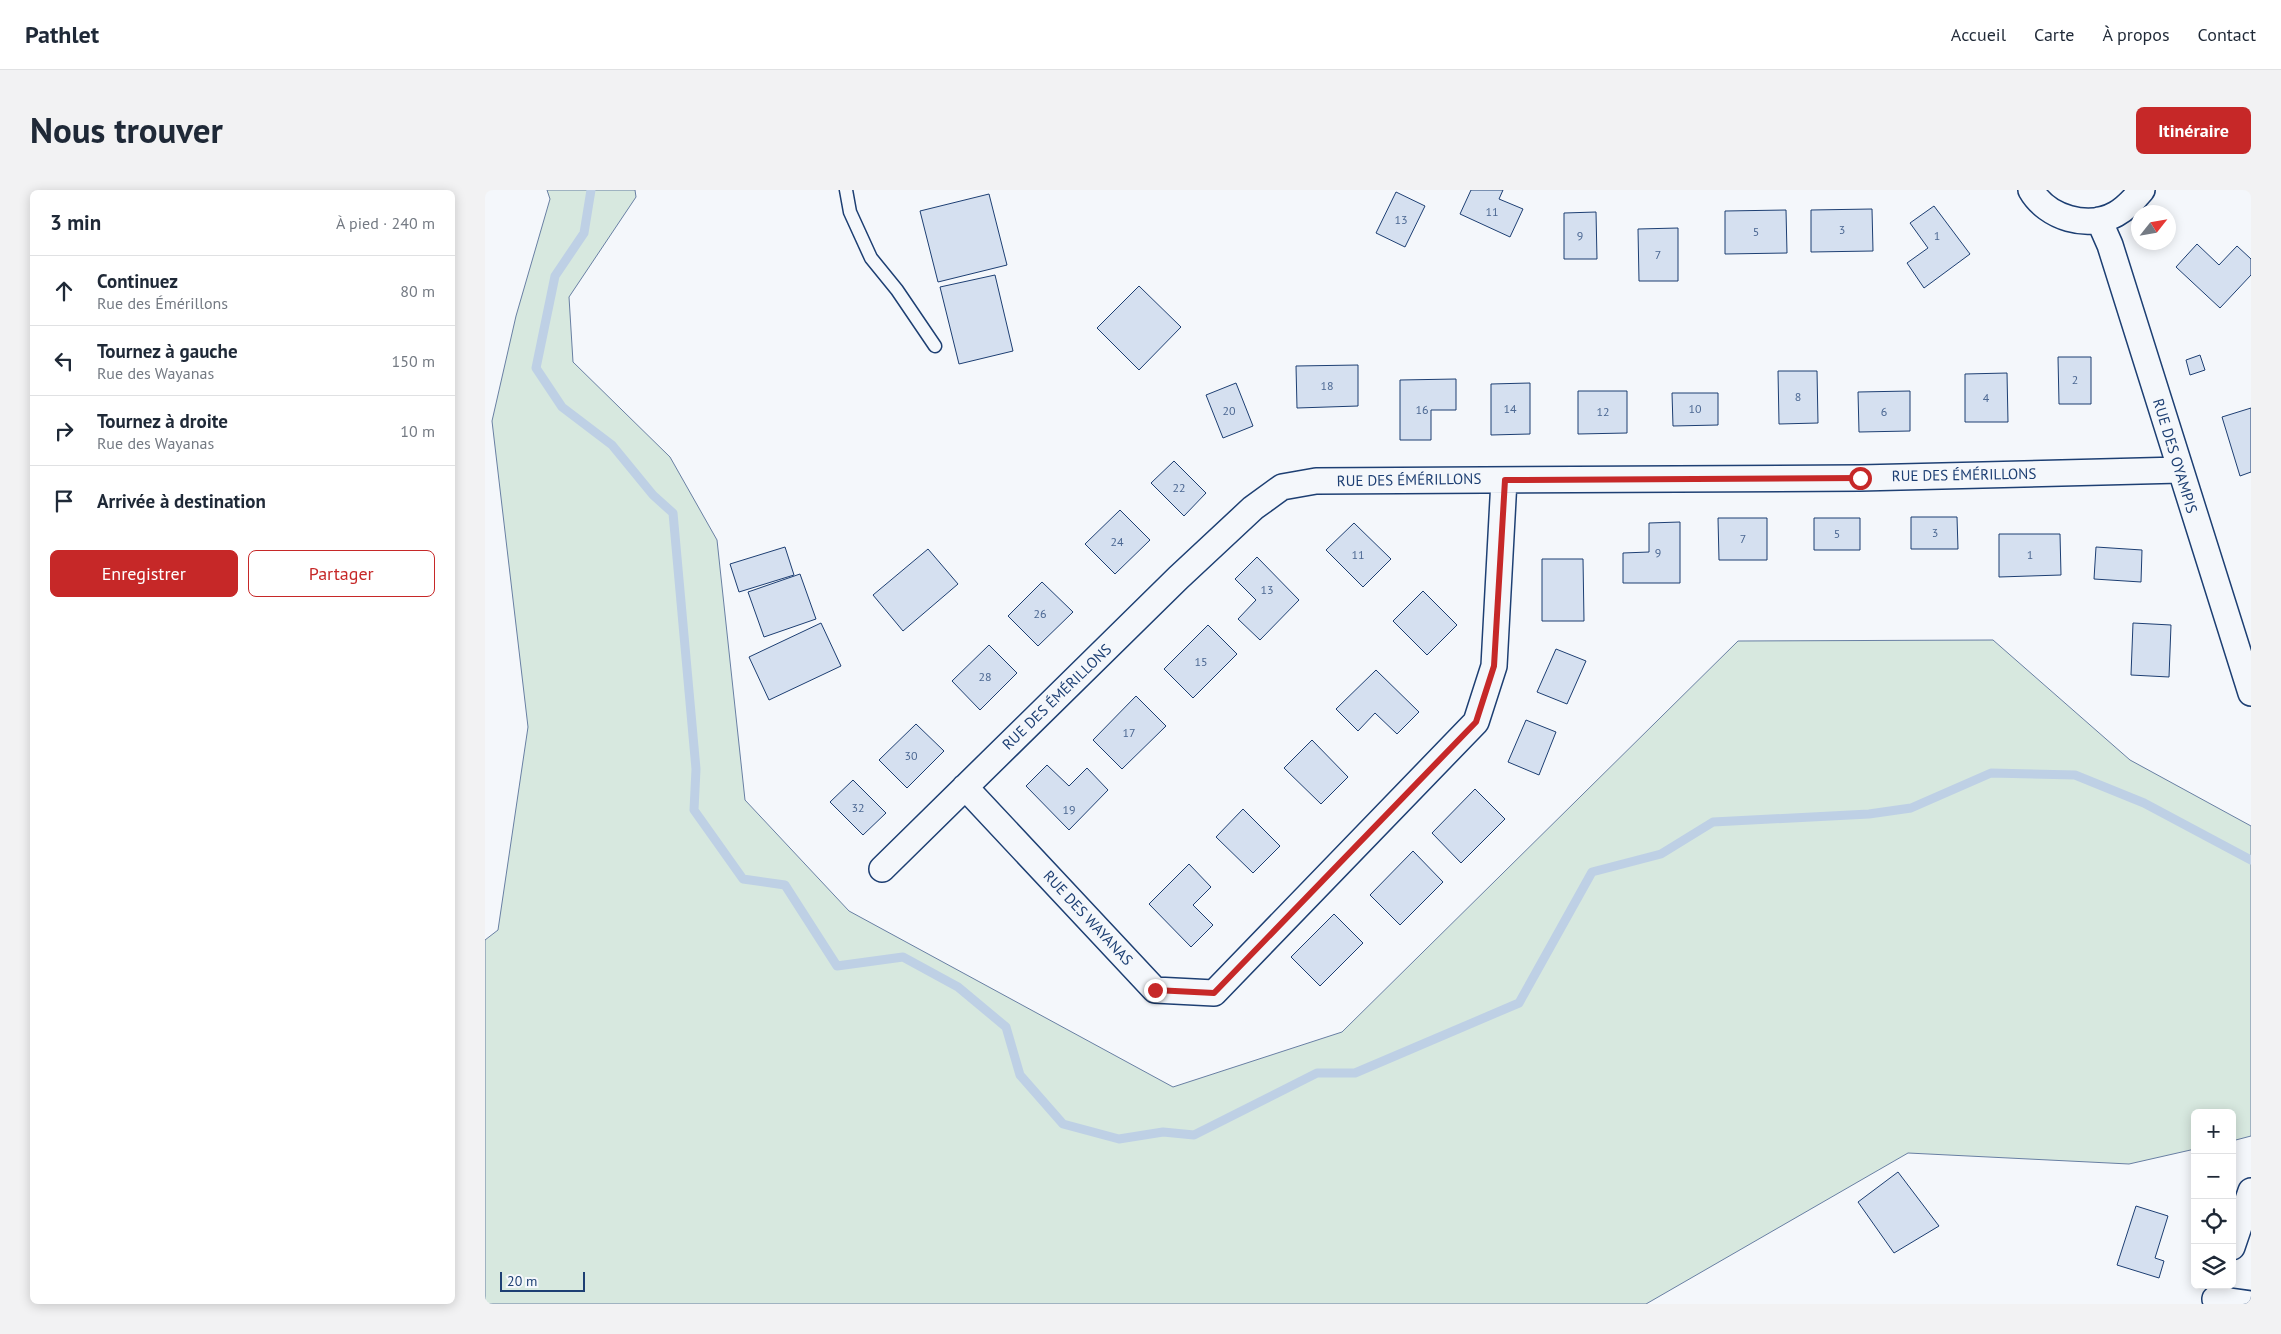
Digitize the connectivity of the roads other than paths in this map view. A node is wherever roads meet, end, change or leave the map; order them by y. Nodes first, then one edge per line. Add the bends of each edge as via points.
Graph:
1 (847, 190) edge
2 (2031, 190) edge
3 (2142, 190) edge
4 (2099, 220) junction
5 (935, 346) dead end
6 (2179, 470) junction
7 (1505, 480) junction
8 (2251, 693) edge
9 (965, 787) junction
10 (882, 869) dead end
11 (2251, 1191) edge
12 (2233, 1244) edge
13 (2215, 1296) edge
14 (2251, 1304) edge

1 - 5 lane via 850,212 871,258
2 - 4 street via 2054,213 2075,220
3 - 4 street via 2131,204
4 - 6 street, RUE DES OYAMPIS
6 - 7 street, RUE DES ÉMÉRILLONS via 1860,478
6 - 8 street, RUE DES OYAMPIS
7 - 9 street, RUE DES ÉMÉRILLONS via 1316,481 1282,488 1253,508 1178,578
7 - 9 street, RUE DES WAYANAS via 1494,666 1476,722 1214,993 1155,990
9 - 10 street, RUE DES ÉMÉRILLONS
11 - 12 street
13 - 14 street

